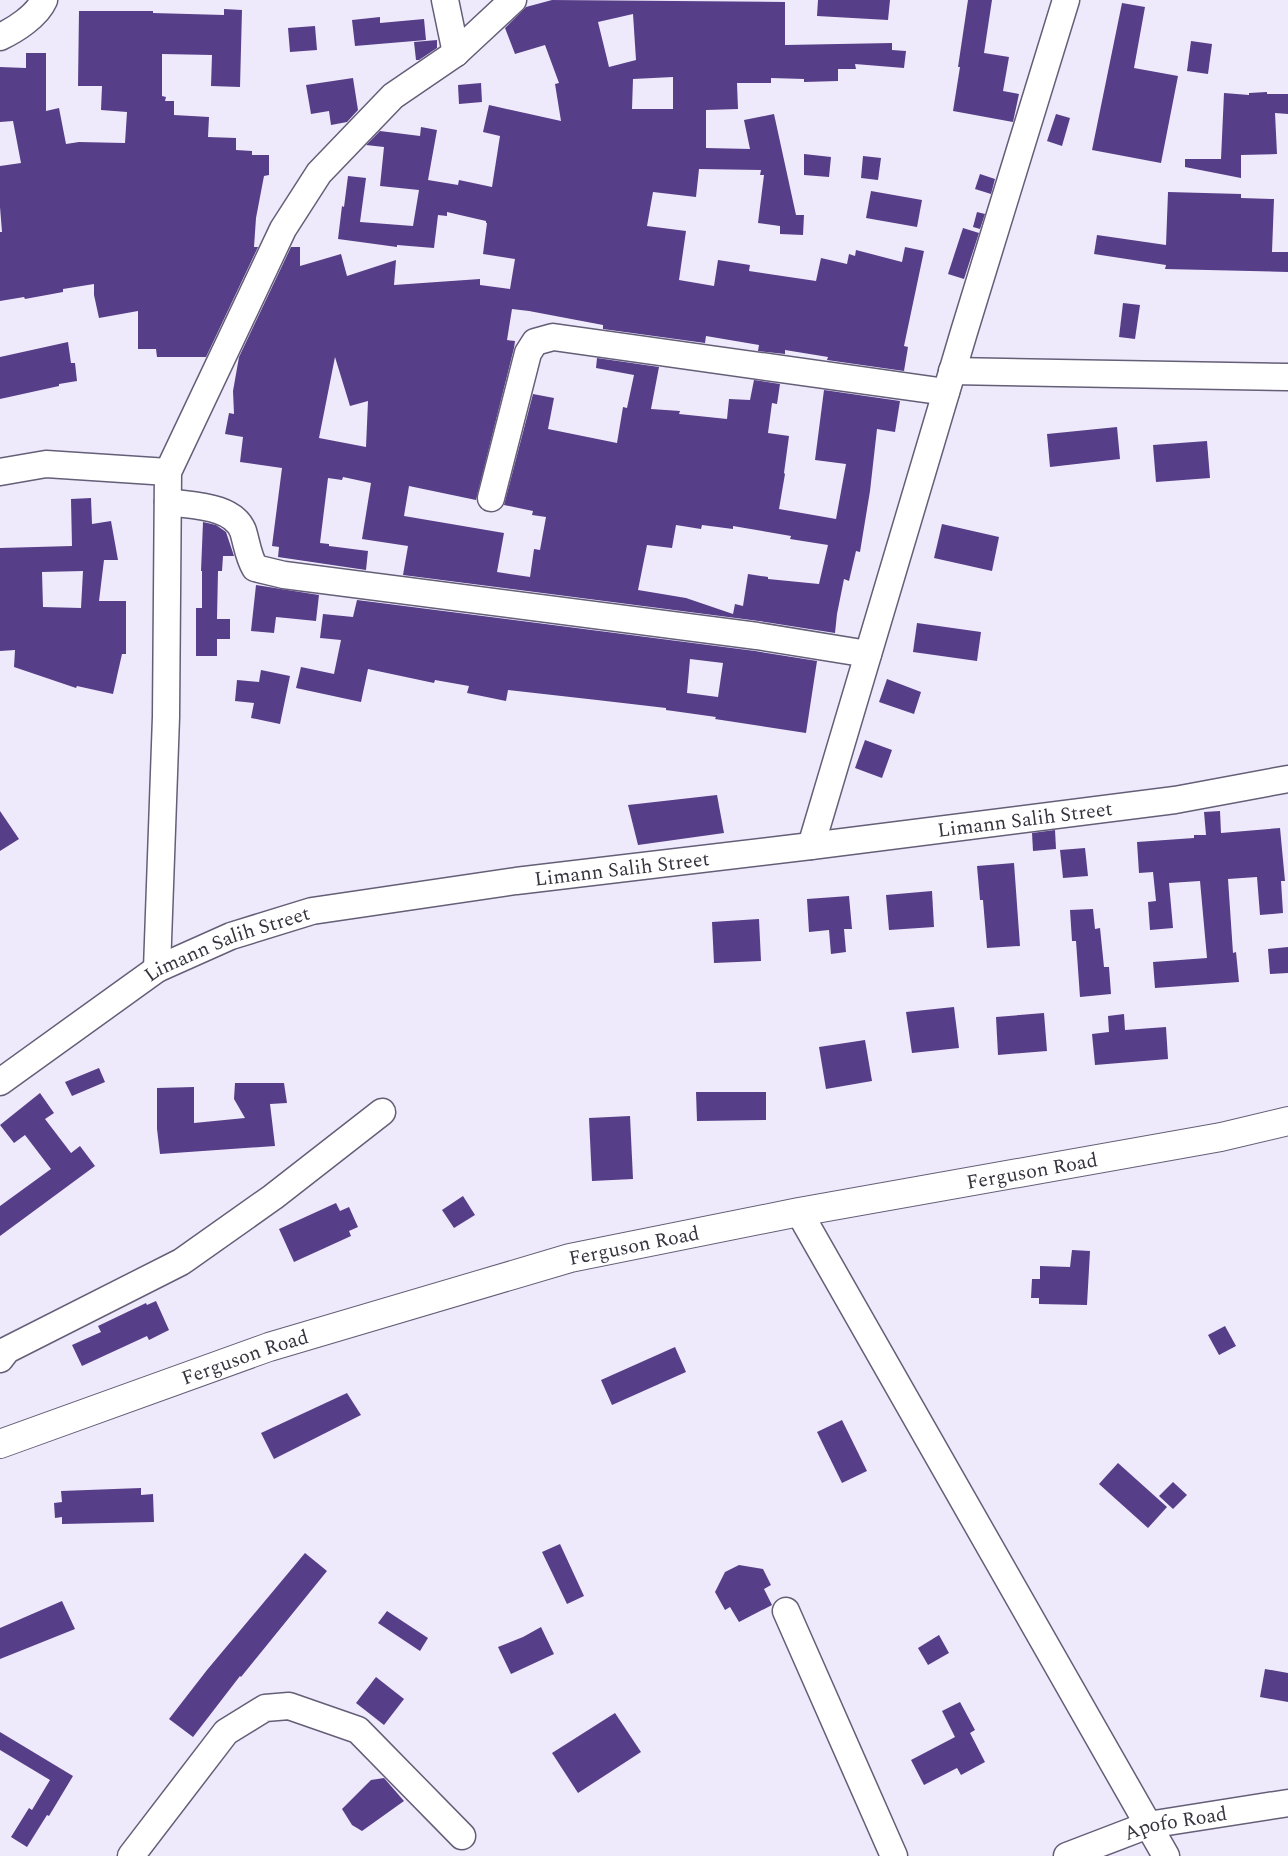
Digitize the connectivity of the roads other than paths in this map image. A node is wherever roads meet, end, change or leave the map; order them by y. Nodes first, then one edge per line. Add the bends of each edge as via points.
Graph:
1 (44, 0) edge
2 (445, 0) edge
3 (513, 0) edge
4 (1066, 0) edge
5 (0, 37) edge
6 (456, 52) junction
7 (1288, 377) edge
8 (949, 382) junction
9 (0, 472) edge
10 (168, 472) junction
11 (491, 498) dead end
12 (168, 502) junction
13 (868, 654) junction
14 (1288, 779) edge
15 (811, 846) junction
16 (157, 969) junction
17 (0, 1082) edge
18 (382, 1112) dead end
19 (1288, 1121) edge
20 (799, 1212) junction
21 (0, 1359) edge
22 (0, 1444) edge
23 (786, 1611) dead end
24 (1288, 1803) edge
25 (1148, 1824) junction
26 (462, 1836) dead end
27 (131, 1856) edge
28 (894, 1856) edge
29 (1067, 1856) edge
30 (1166, 1856) edge

1 - 5 street via 16,30
2 - 6 street
3 - 6 street
4 - 8 street
6 - 10 street via 393,96 319,173 283,229
7 - 8 street
8 - 11 street via 553,337 535,342 528,353
8 - 13 street
9 - 10 street via 46,464
10 - 12 street
12 - 13 street via 223,511 235,518 255,568 284,575 757,636
12 - 16 street via 166,717
13 - 15 street
14 - 15 street, Limann Salih Street via 1175,800
15 - 16 street, Limann Salih Street via 516,881 312,911 231,936
16 - 17 street, Limann Salih Street
18 - 21 street via 273,1197 181,1262 7,1350
19 - 20 highway, Ferguson Road via 1221,1137
20 - 22 highway, Ferguson Road via 570,1258 270,1347
20 - 25 street
23 - 28 street
24 - 25 street, Apofo Road
25 - 29 street, Apofo Road
25 - 30 street
26 - 27 street via 358,1730 289,1706 265,1708 226,1732

